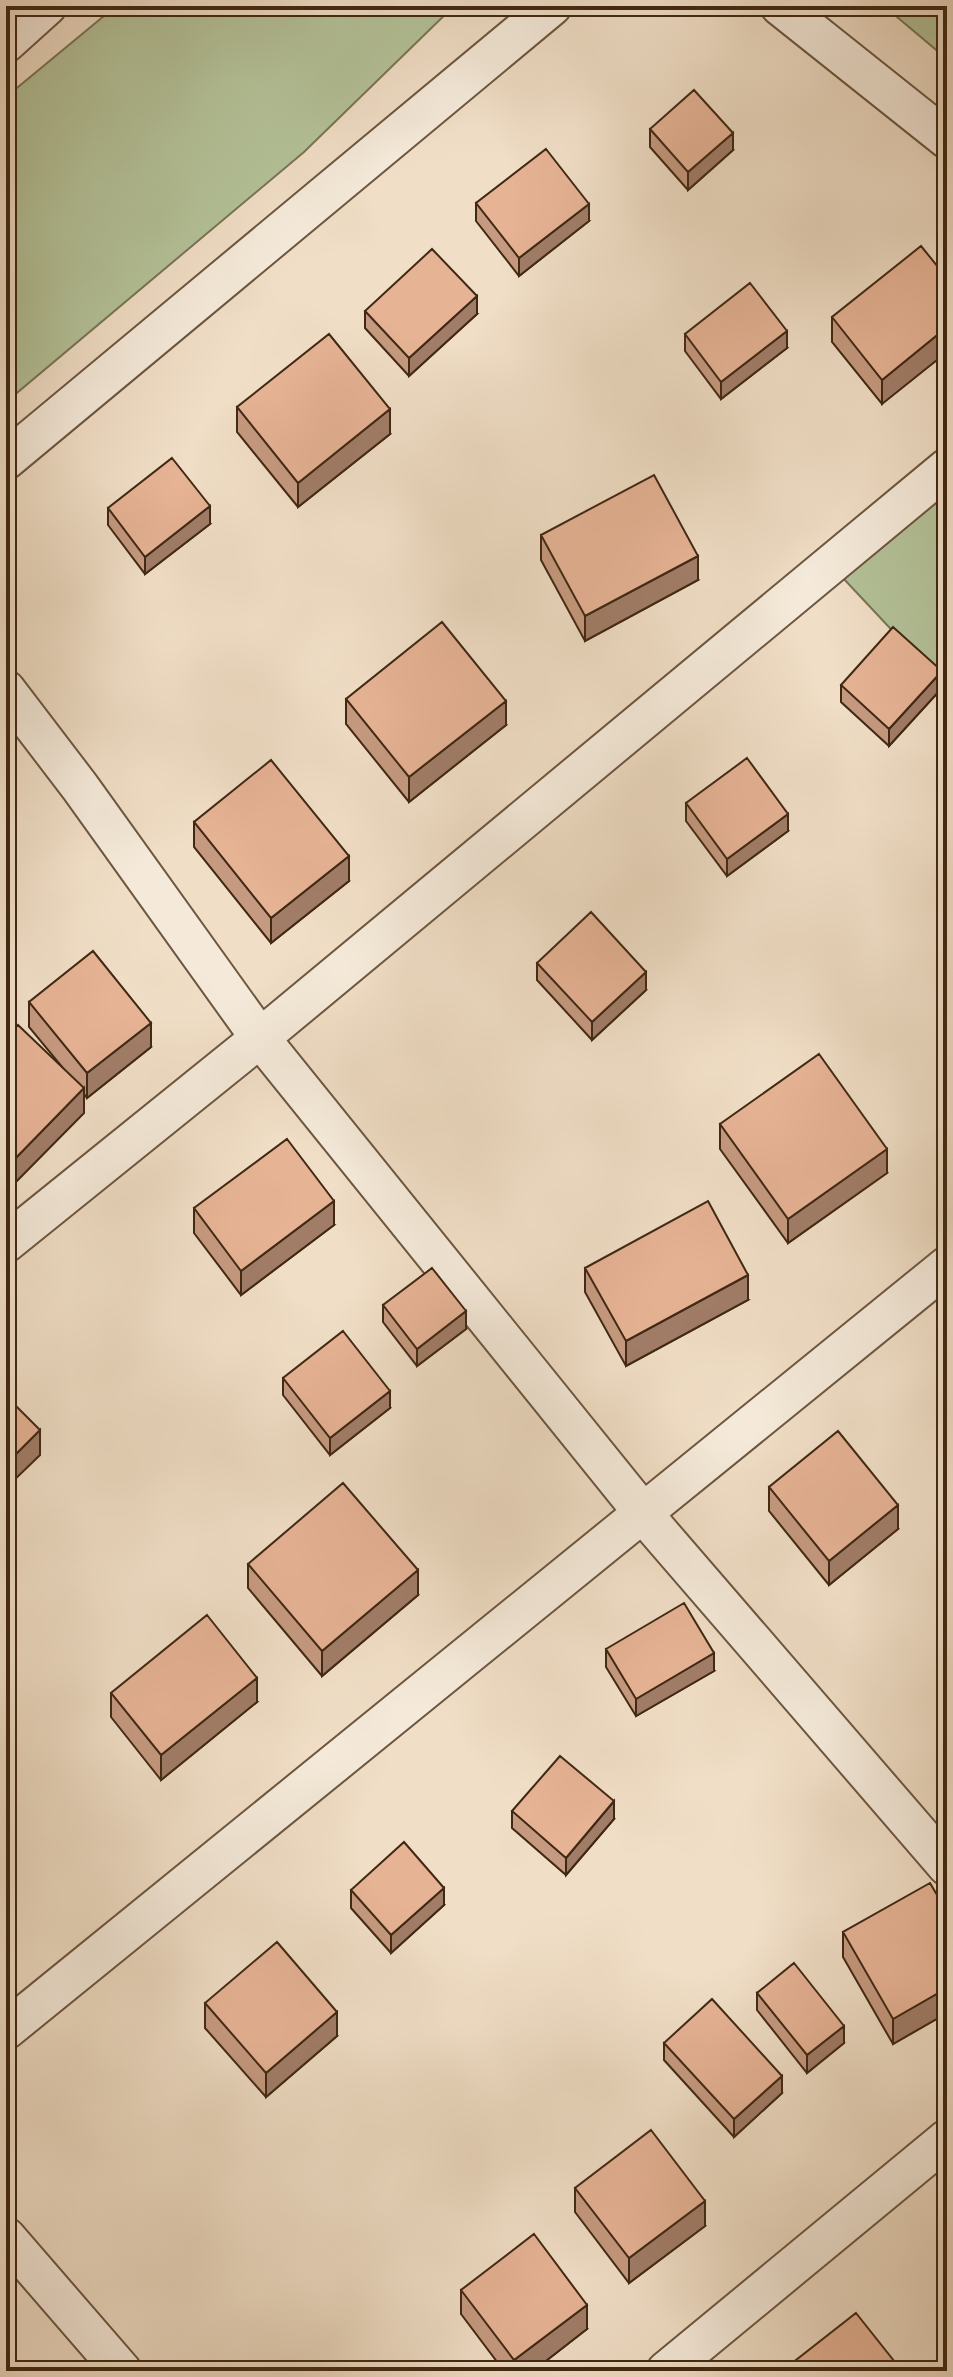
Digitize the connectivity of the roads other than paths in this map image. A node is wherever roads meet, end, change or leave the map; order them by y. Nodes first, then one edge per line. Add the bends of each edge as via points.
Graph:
1 (47, 6) edge
2 (552, 6) edge
3 (780, 6) edge
4 (6, 43) edge
5 (947, 139) edge
6 (6, 460) edge
7 (947, 468) edge
8 (6, 690) edge
9 (260, 1038) junction
10 (6, 1243) edge
11 (947, 1266) edge
12 (644, 1512) junction
13 (947, 1866) edge
14 (6, 2030) edge
15 (947, 2139) edge
16 (6, 2237) edge
17 (122, 2371) edge
18 (666, 2371) edge

1 - 4 street
2 - 6 street
3 - 5 street
7 - 9 street
8 - 9 street
9 - 10 street
9 - 12 street
11 - 12 street
12 - 13 street
12 - 14 street
15 - 18 street
16 - 17 street

